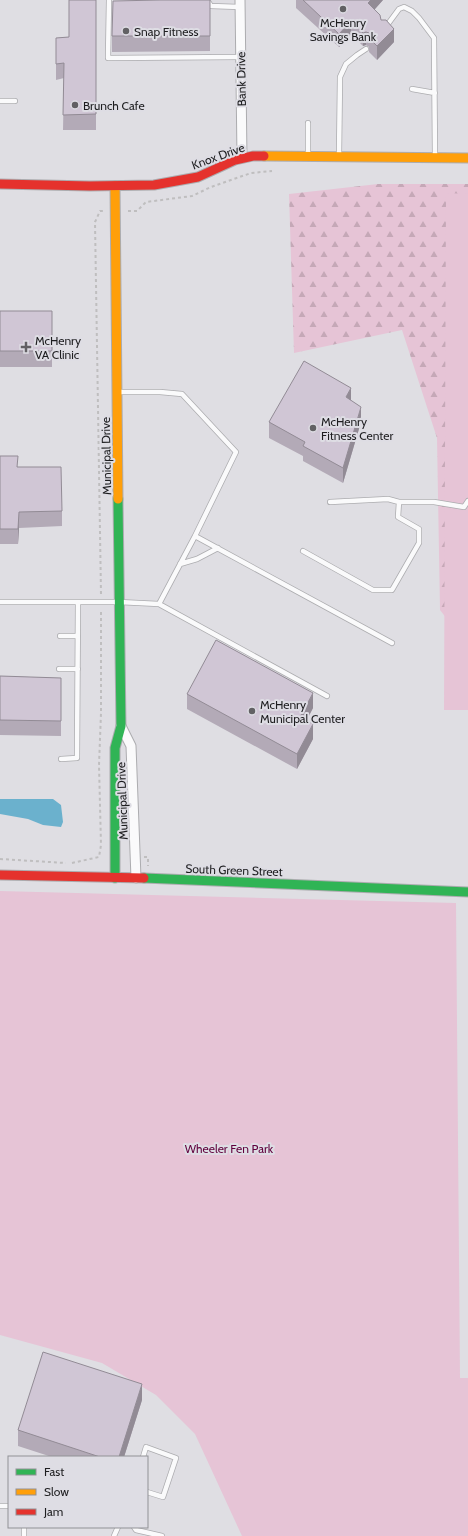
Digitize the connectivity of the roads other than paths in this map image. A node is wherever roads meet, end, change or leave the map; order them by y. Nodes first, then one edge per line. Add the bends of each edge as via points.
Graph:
1 (109, 0) edge
2 (207, 0) edge
3 (240, 4) edge
4 (383, 31) edge
5 (366, 49) dead end
6 (240, 57) junction
7 (412, 89) dead end
8 (436, 93) junction
9 (0, 101) edge
10 (15, 101) dead end
11 (308, 123) dead end
12 (308, 156) junction
13 (339, 156) junction
14 (435, 157) junction
15 (242, 158) junction
16 (468, 158) edge
17 (0, 184) edge
18 (115, 186) junction
19 (117, 392) junction
20 (330, 502) dead end
21 (399, 502) junction
22 (468, 502) edge
23 (195, 536) junction
24 (218, 548) junction
25 (303, 551) dead end
26 (180, 564) junction
27 (0, 602) edge
28 (78, 602) junction
29 (119, 602) junction
30 (159, 604) junction
31 (60, 636) dead end
32 (78, 636) junction
33 (392, 643) dead end
34 (59, 669) dead end
35 (78, 669) junction
36 (327, 696) dead end
37 (121, 726) junction
38 (61, 759) dead end
39 (0, 875) edge
40 (114, 878) junction
41 (136, 878) junction
42 (468, 892) edge
43 (143, 1456) edge
44 (148, 1492) edge
45 (135, 1528) edge
46 (148, 1534) edge
47 (162, 1536) edge

1 - 6 lane via 108,58
2 - 3 lane via 211,6
3 - 6 street, Bank Drive
4 - 8 lane via 399,9 404,7 419,18 434,38
5 - 13 lane via 346,64 340,77
6 - 15 street, Bank Drive
7 - 8 lane
8 - 14 lane
9 - 10 lane
11 - 12 lane
12 - 13 street, Knox Drive
12 - 15 street, Knox Drive
13 - 14 street, Knox Drive
14 - 16 street, Knox Drive
15 - 18 street, Knox Drive via 198,177 154,185
17 - 18 street, Knox Drive
18 - 19 street, Municipal Drive
19 - 23 lane via 182,394 236,452
19 - 29 street, Municipal Drive
20 - 21 lane via 388,499
21 - 22 lane via 434,502 464,507
21 - 25 lane via 398,517 419,528 419,543 392,590 373,590
23 - 24 lane
23 - 26 lane
24 - 26 lane
24 - 33 lane
26 - 30 lane
27 - 28 lane
28 - 29 lane
28 - 32 lane
29 - 30 lane
29 - 37 street, Municipal Drive
30 - 36 lane
31 - 32 lane
32 - 35 lane
34 - 35 lane
35 - 38 lane via 77,758
37 - 40 street, Municipal Drive via 115,748
37 - 41 street, Municipal Drive via 131,746
39 - 40 street, South Green Street
40 - 41 street, South Green Street
41 - 42 street, South Green Street
43 - 44 lane via 146,1447 176,1458 163,1497
45 - 46 lane
46 - 47 lane

